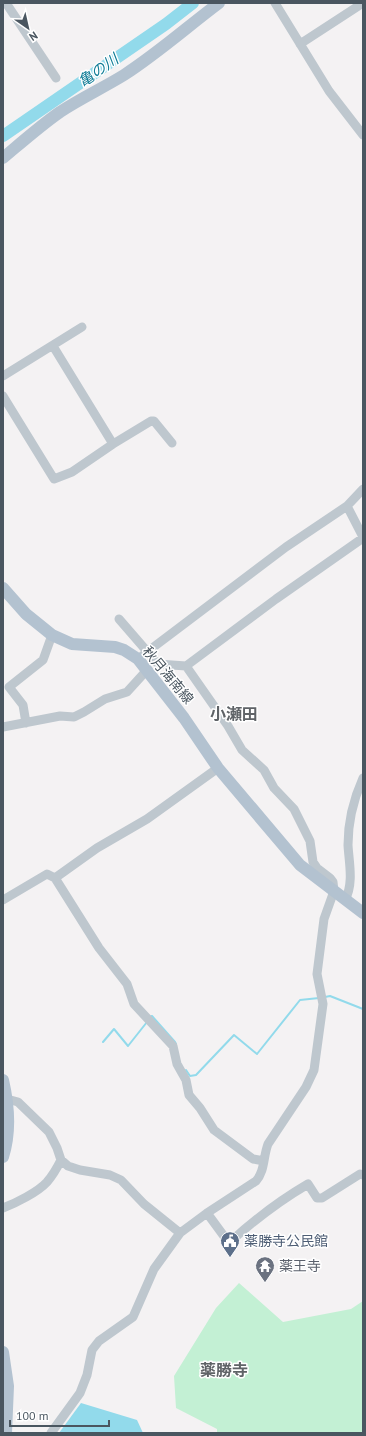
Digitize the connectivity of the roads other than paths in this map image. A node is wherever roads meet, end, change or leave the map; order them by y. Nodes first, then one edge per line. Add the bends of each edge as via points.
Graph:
1 (219, 3) edge
2 (275, 3) edge
3 (363, 3) edge
4 (6, 4) edge
5 (300, 44) junction
6 (56, 78) dead end
7 (363, 135) edge
8 (3, 158) edge
9 (82, 326) dead end
10 (53, 346) junction
11 (3, 376) edge
12 (3, 396) edge
13 (172, 443) dead end
14 (112, 444) junction
15 (363, 489) edge
16 (347, 506) junction
17 (363, 538) edge
18 (3, 588) edge
19 (119, 619) dead end
20 (52, 635) junction
21 (143, 655) junction
22 (186, 666) junction
23 (147, 670) junction
24 (26, 723) junction
25 (3, 727) edge
26 (218, 768) junction
27 (363, 778) edge
28 (55, 878) junction
29 (334, 891) junction
30 (3, 900) edge
31 (345, 900) junction
32 (363, 914) edge
33 (3, 1080) edge
34 (7, 1099) junction
35 (3, 1157) edge
36 (61, 1160) junction
37 (264, 1161) junction
38 (363, 1175) edge
39 (3, 1208) edge
40 (207, 1213) junction
41 (180, 1233) junction
42 (3, 1352) edge
43 (6, 1433) edge
44 (51, 1433) edge

1 - 8 main road via 159,51 60,112
2 - 5 street
3 - 5 street
4 - 6 street
5 - 7 street via 329,91
9 - 10 street
10 - 11 street
10 - 14 street
12 - 14 street via 54,479 72,472
13 - 14 street via 151,421
15 - 16 street
16 - 17 street
16 - 21 street via 286,547
17 - 22 street
18 - 20 main road, 秋月海南線 via 26,614
19 - 21 street
20 - 21 main road, 秋月海南線 via 72,644 115,647
20 - 24 street via 43,660 9,687 23,706
21 - 22 street via 158,664
21 - 23 main road, 秋月海南線
22 - 29 street via 242,750 264,770 274,788 294,809 310,841 313,862 333,882
23 - 24 street via 127,692 105,698 74,717 60,716
23 - 26 main road, 秋月海南線
24 - 25 street
26 - 28 street via 147,819 97,848
26 - 29 main road, 秋月海南線 via 300,865
27 - 31 street via 350,819 348,844 351,872 348,896
28 - 30 street via 47,874
28 - 37 street via 99,948 127,984 134,1004 173,1046 189,1095 214,1130 253,1159
29 - 31 main road, 秋月海南線
29 - 37 street via 324,919 317,974 323,1004 314,1070 306,1087 268,1144
31 - 32 main road, 秋月海南線
33 - 34 main road
34 - 35 main road via 8,1131
34 - 36 street via 18,1102 49,1132
36 - 39 street via 46,1183 21,1200
36 - 41 street via 68,1166 110,1175 121,1180 144,1204
37 - 40 street via 261,1175 256,1181
38 - 40 street via 360,1174 322,1198 317,1198 308,1184 272,1206 229,1243
40 - 41 street
41 - 44 street via 154,1269 133,1317 99,1341 92,1350 80,1393
42 - 43 main road via 8,1386

